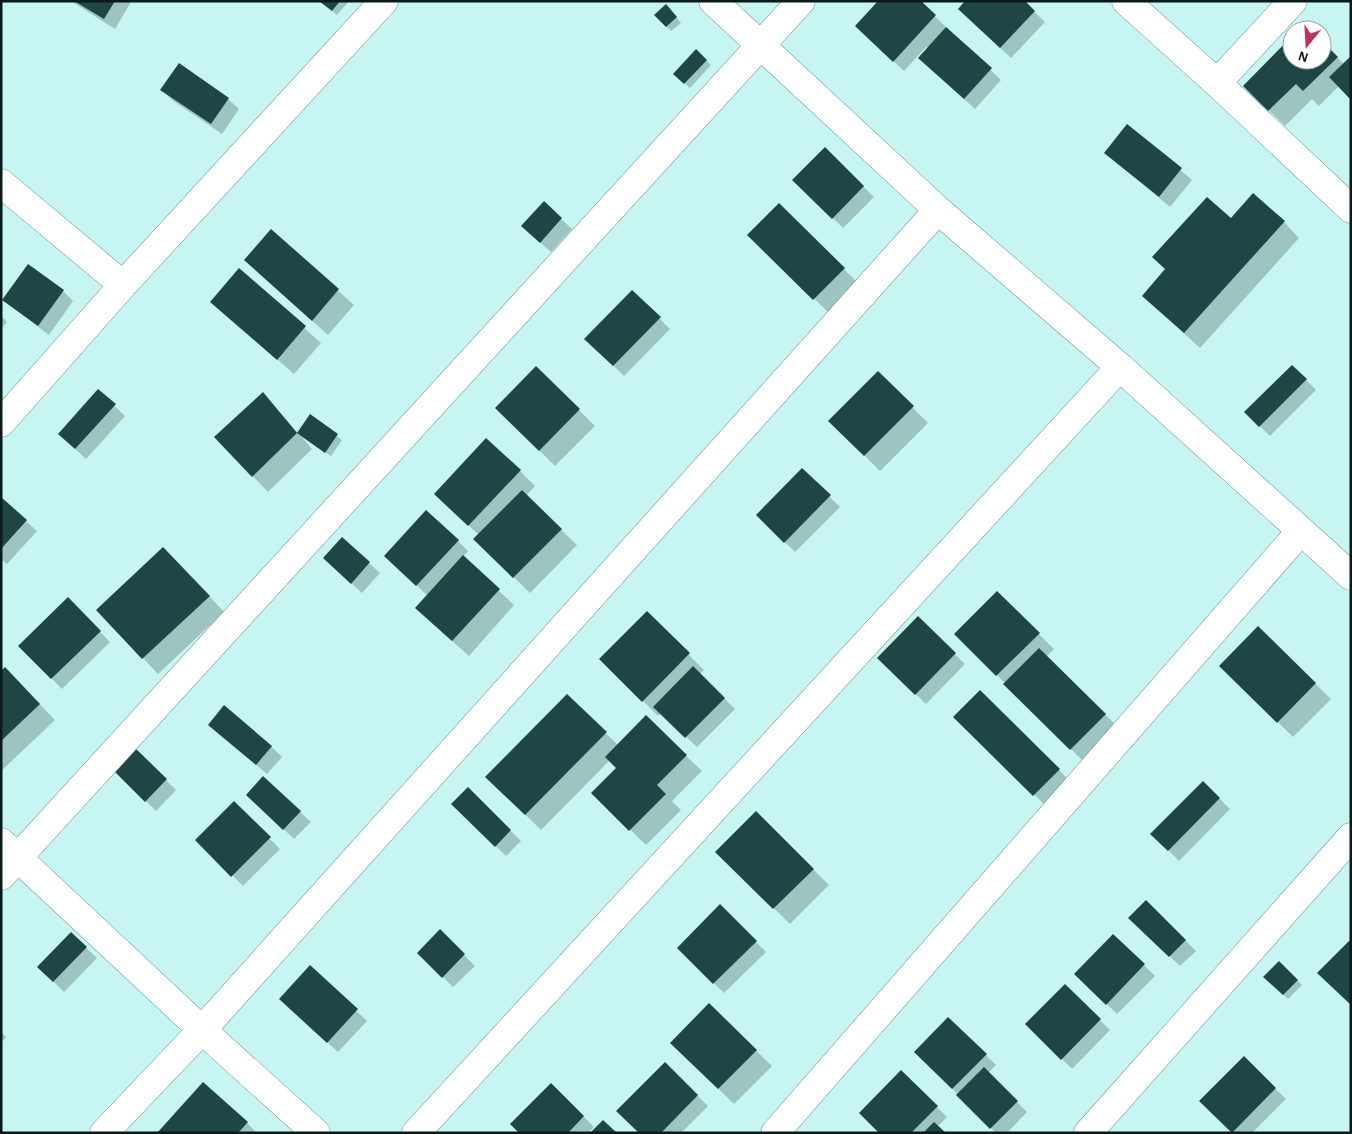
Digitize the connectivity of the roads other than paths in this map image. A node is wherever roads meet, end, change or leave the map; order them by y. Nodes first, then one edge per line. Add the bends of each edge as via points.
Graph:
1 (384, 1) edge
2 (713, 1) edge
3 (801, 1) edge
4 (1126, 1) edge
5 (1293, 1) edge
6 (761, 46) junction
7 (1217, 82) junction
8 (1, 183) edge
9 (1351, 209) edge
10 (938, 210) junction
11 (123, 286) junction
12 (1120, 367) junction
13 (1, 423) edge
14 (1300, 532) junction
15 (1351, 576) edge
16 (1351, 837) edge
17 (7, 859) edge
18 (202, 1030) junction
19 (104, 1133) edge
20 (316, 1133) edge
21 (416, 1133) edge
22 (775, 1133) edge
23 (1088, 1133) edge

1 - 11 main road
2 - 6 main road
3 - 6 main road
4 - 7 main road
5 - 7 main road
6 - 10 main road
6 - 17 main road
7 - 9 main road
8 - 11 main road
10 - 12 main road
10 - 18 main road
11 - 13 main road
12 - 14 main road
12 - 21 main road
14 - 15 main road
14 - 22 main road
16 - 23 main road
17 - 18 main road
18 - 19 main road
18 - 20 main road

